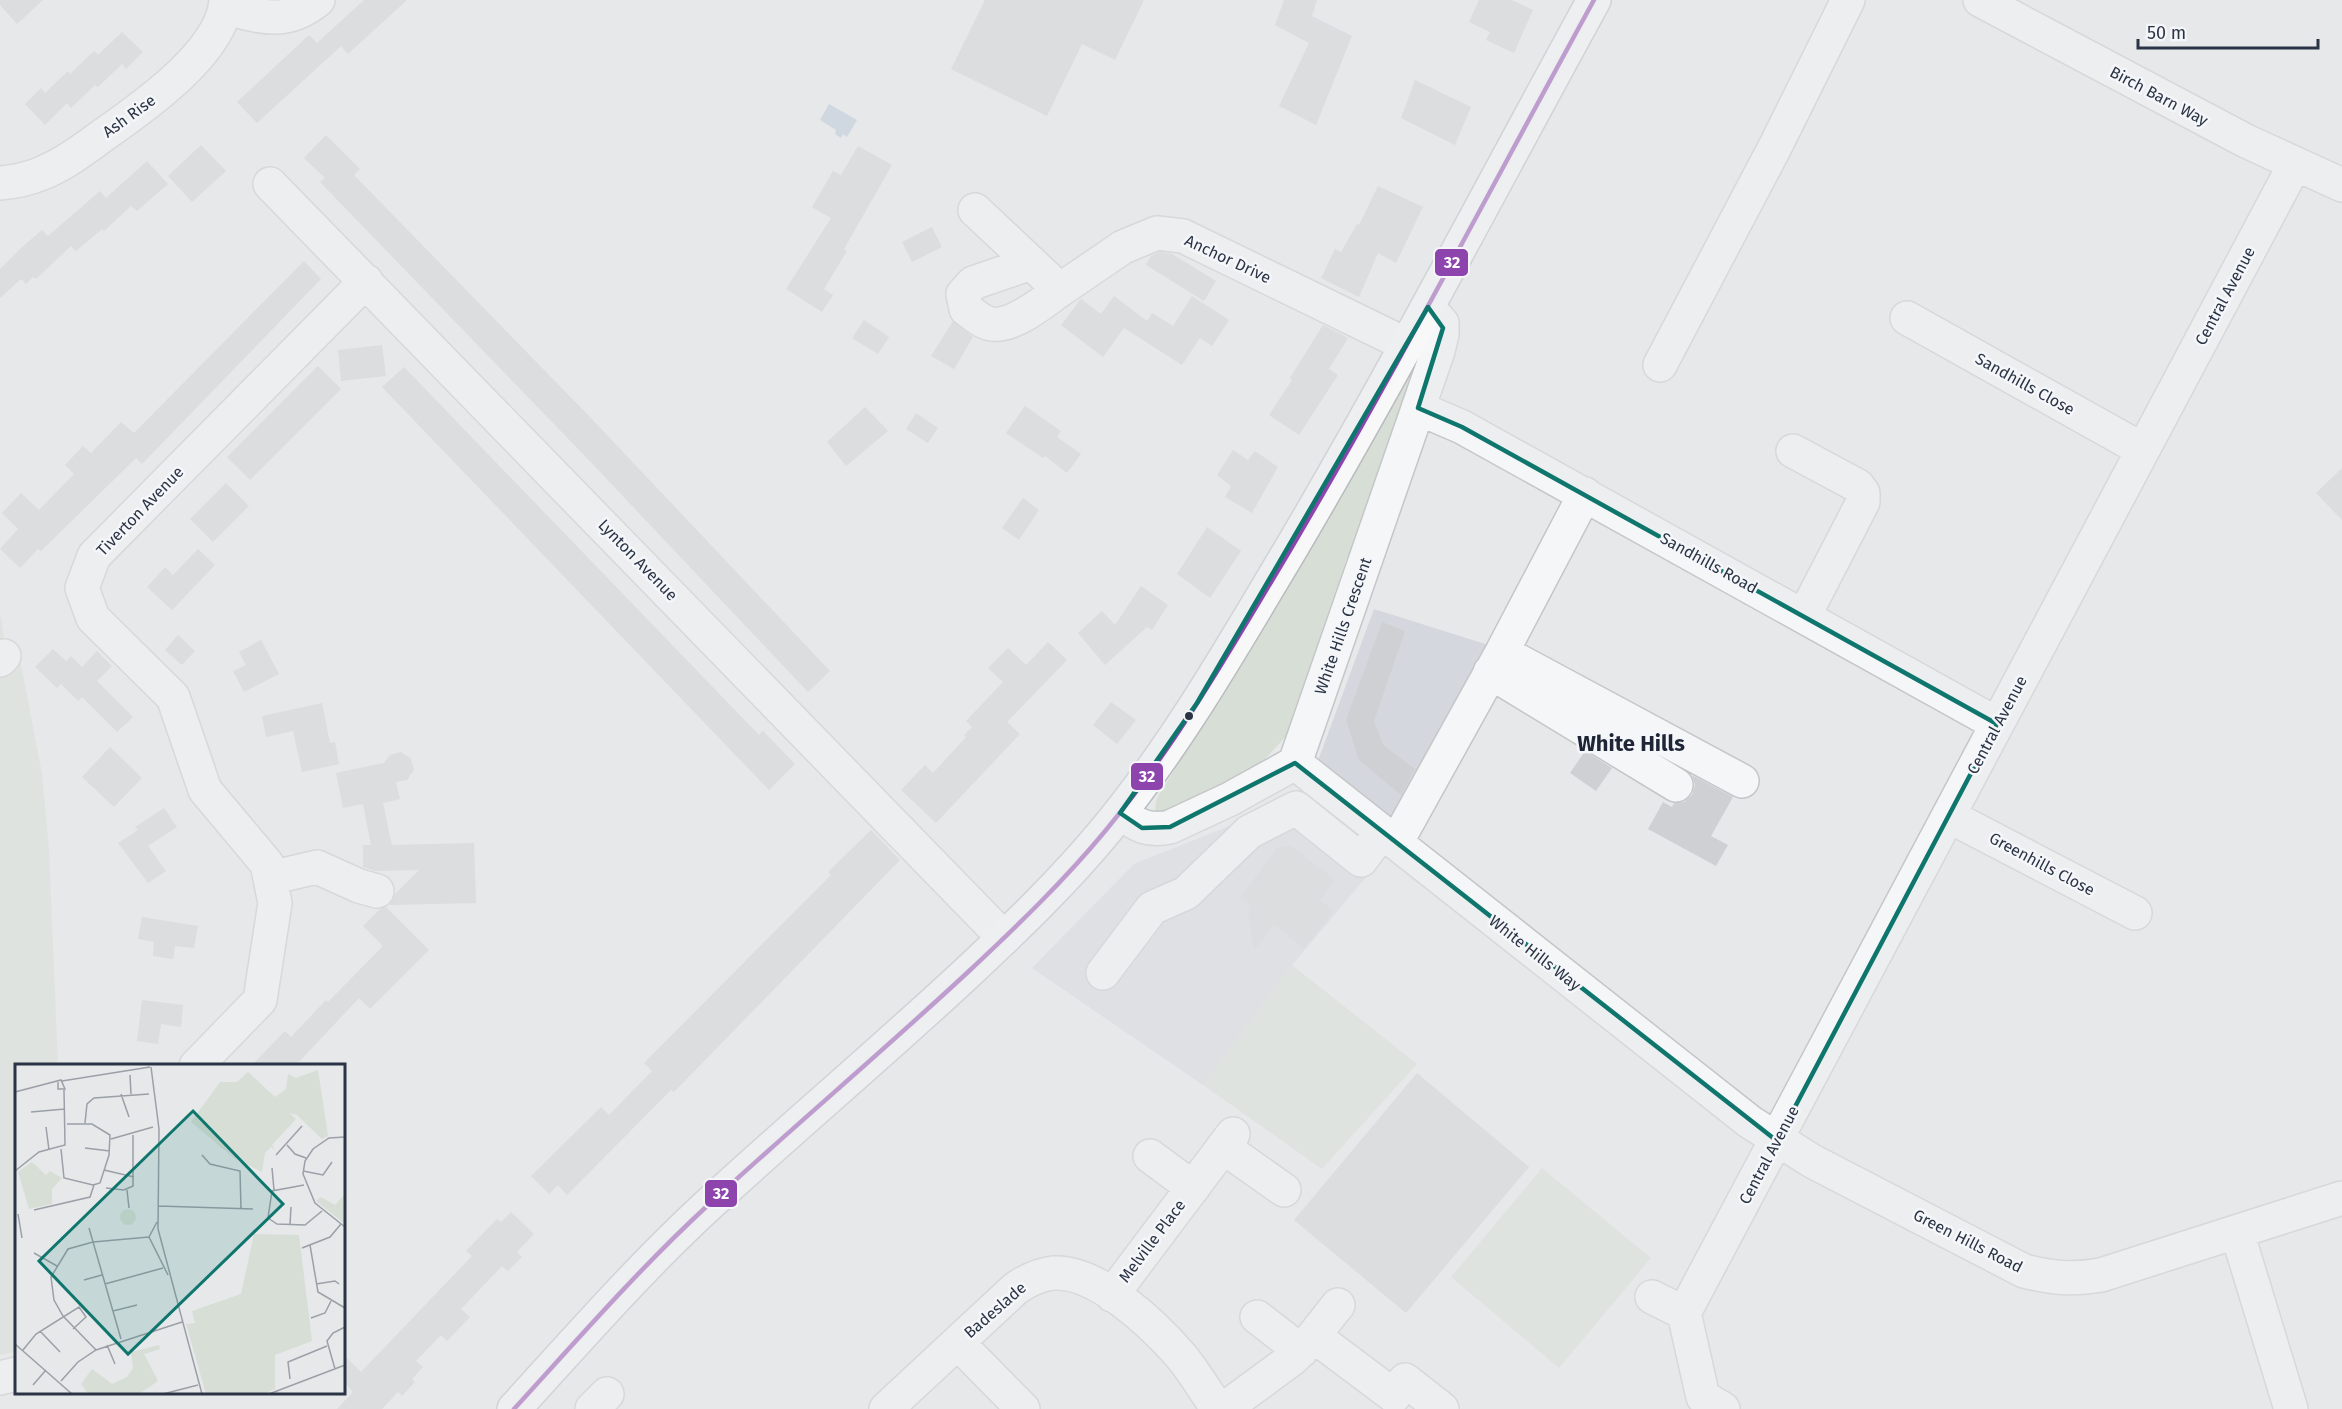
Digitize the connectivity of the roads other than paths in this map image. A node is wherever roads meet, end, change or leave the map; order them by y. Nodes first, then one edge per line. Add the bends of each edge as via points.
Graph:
1 (318, 0) edge
2 (1594, 0) edge
3 (1848, 0) edge
4 (1980, 0) edge
5 (226, 4) edge
6 (2295, 164) junction
7 (0, 183) edge
8 (270, 184) dead end
9 (2342, 185) edge
10 (975, 210) dead end
11 (1031, 263) junction
12 (366, 281) junction
13 (1060, 290) junction
14 (1428, 307) junction
15 (1907, 318) dead end
16 (1407, 345) junction
17 (1660, 365) dead end
18 (1418, 408) junction
19 (2143, 450) junction
20 (1793, 451) dead end
21 (1585, 494) junction
22 (1804, 616) junction
23 (1496, 662) junction
24 (1997, 724) junction
25 (1295, 763) junction
26 (1742, 781) dead end
27 (1676, 784) dead end
28 (1296, 807) junction
29 (1120, 813) junction
30 (1949, 816) junction
31 (1389, 838) junction
32 (270, 878) junction
33 (377, 891) dead end
34 (2135, 913) dead end
35 (1004, 938) junction
36 (1103, 974) dead end
37 (197, 1064) edge
38 (1777, 1141) junction
39 (1150, 1156) dead end
40 (1193, 1188) junction
41 (1284, 1190) dead end
42 (2342, 1198) edge
43 (2237, 1232) junction
44 (1112, 1295) junction
45 (1652, 1298) dead end
46 (1692, 1300) junction
47 (1338, 1305) dead end
48 (1257, 1317) dead end
49 (958, 1342) junction
50 (1307, 1344) junction
51 (15, 1374) edge
52 (0, 1378) edge
53 (514, 1409) edge
54 (886, 1409) edge
55 (1023, 1409) edge
56 (1218, 1409) edge
57 (1224, 1409) edge
58 (1442, 1409) edge
59 (1723, 1409) edge
60 (2291, 1409) edge

1 - 5 street, Ash Rise via 286,18 267,18
2 - 14 highway
3 - 17 street
4 - 6 street, Birch Barn Way
5 - 7 street, Ash Rise via 215,31 173,83 67,160 40,174
6 - 9 street, Birch Barn Way
6 - 19 street, Central Avenue
8 - 12 street, Lynton Avenue
10 - 11 street
11 - 13 street
11 - 13 street, Anchor Drive via 973,282 963,294 966,309 984,322 1005,323
12 - 32 street, Tiverton Avenue via 94,556 82,588 93,618 173,698 205,790 267,864
12 - 35 street, Lynton Avenue
13 - 16 street, Anchor Drive via 1123,248 1156,233 1183,236
14 - 16 highway
14 - 18 street, White Hills Crescent via 1443,328
15 - 19 street, Sandhills Close
16 - 29 highway via 1240,634 1165,752
18 - 21 street, Sandhills Road via 1462,427
18 - 25 street, White Hills Crescent
19 - 24 street, Central Avenue
20 - 22 street via 1858,486 1863,493 1863,502
21 - 22 street, Sandhills Road
21 - 23 street
22 - 24 street, Sandhills Road
23 - 26 street
23 - 27 street
23 - 31 street
24 - 30 street, Central Avenue
25 - 28 street
25 - 29 street via 1230,799 1160,830 1142,828
25 - 31 street, White Hills Way
28 - 31 street via 1361,860
28 - 36 street via 1249,832 1186,893 1152,908
29 - 35 highway
30 - 34 street, Greenhills Close
30 - 38 street, Central Avenue
31 - 38 street, White Hills Way
32 - 33 street via 317,867
32 - 37 street, Tiverton Avenue via 275,903 260,1000
35 - 53 highway via 660,1251
38 - 43 street, Green Hills Road via 2024,1271 2049,1277 2074,1280 2101,1275
38 - 46 street, Central Avenue
39 - 40 street, Melville Place
40 - 41 street, Melville Place via 1228,1140
40 - 44 street, Melville Place
42 - 43 street, Green Hills Road
43 - 60 street
44 - 49 street, Badeslade via 1074,1275 1032,1278 1004,1298
44 - 56 street, Badeslade via 1167,1341
45 - 46 street
46 - 59 street via 1703,1397
47 - 50 street
48 - 50 street
49 - 54 street, Badeslade
49 - 55 street
50 - 57 street
50 - 58 street via 1394,1396 1405,1380
51 - 52 street

